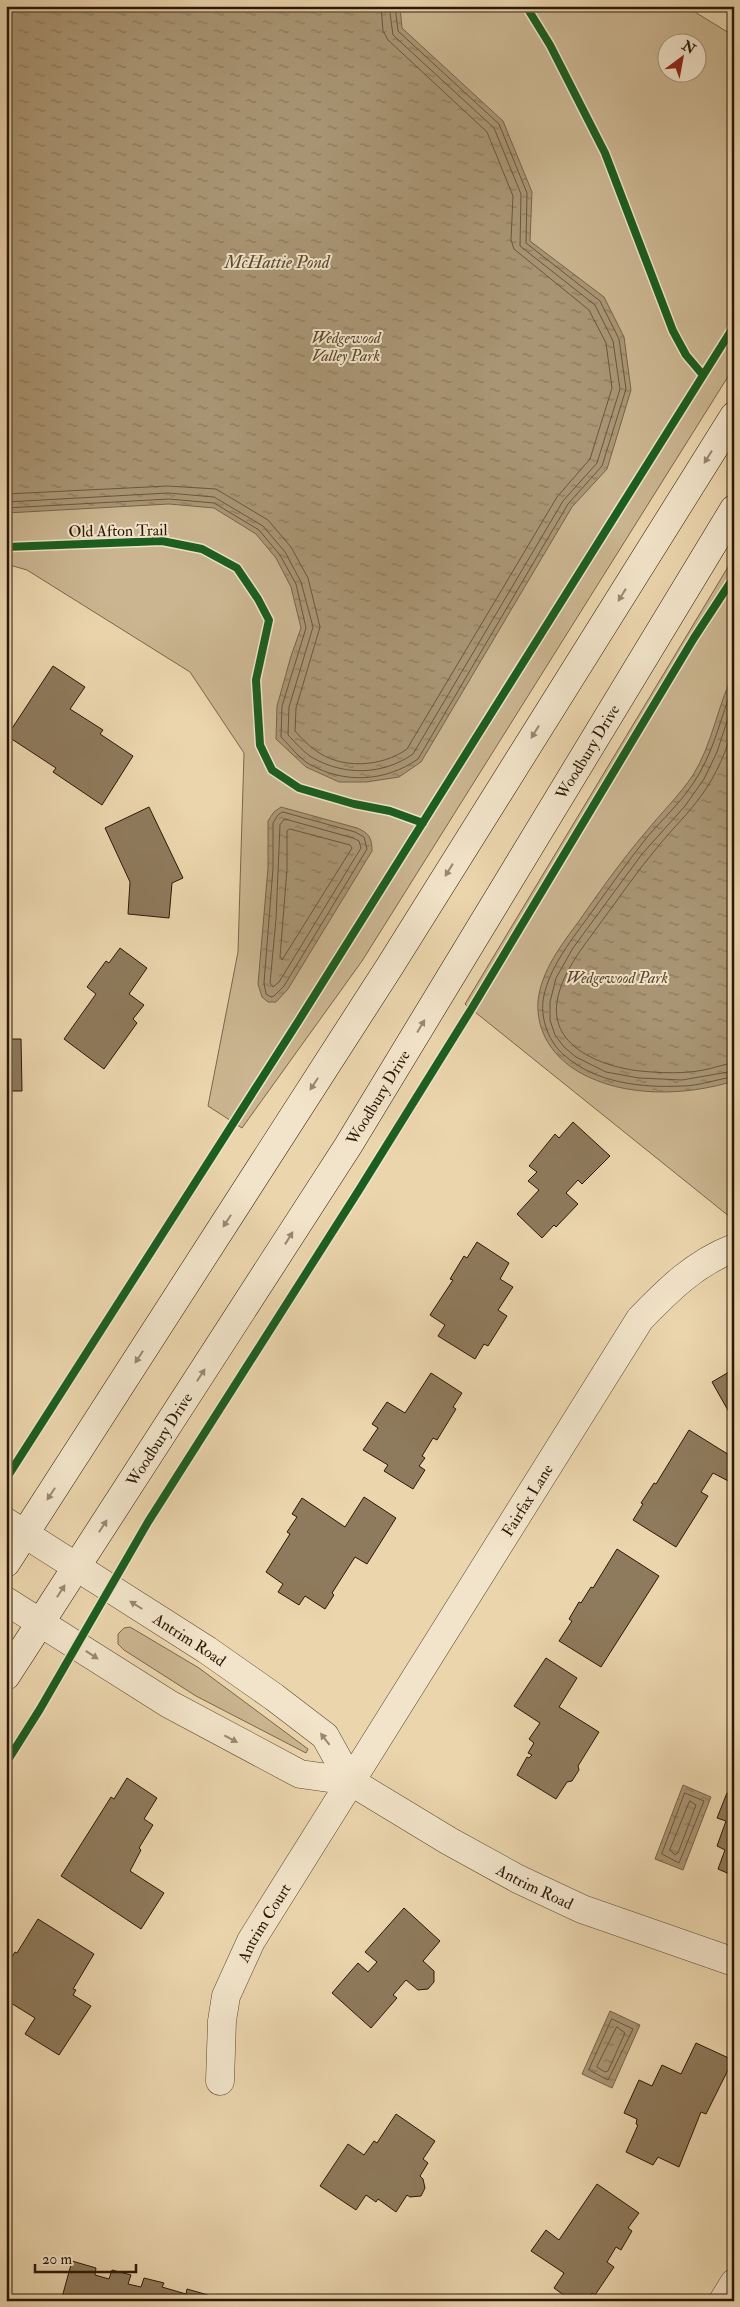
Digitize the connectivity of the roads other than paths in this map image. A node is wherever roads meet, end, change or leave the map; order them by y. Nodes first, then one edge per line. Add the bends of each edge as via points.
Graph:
1 (734, 416) edge
2 (734, 509) edge
3 (734, 1248) edge
4 (16, 1528) edge
5 (6, 1563) edge
6 (76, 1567) junction
7 (6, 1601) edge
8 (40, 1623) junction
9 (6, 1676) edge
10 (350, 1781) junction
11 (734, 1962) edge
12 (220, 2081) dead end
13 (734, 2283) edge
14 (723, 2301) edge

1 -> 4 main road via 390,966
6 -> 2 main road, Woodbury Drive via 348,1146
3 - 10 main road, Fairfax Lane via 715,1255 673,1284 640,1319
4 - 5 main road
4 - 6 main road, Antrim Road
8 -> 6 main road, Woodbury Drive
10 -> 6 main road, Antrim Road via 324,1736 207,1650
7 - 8 main road, Antrim Road
8 - 9 main road, Woodbury Drive
8 -> 10 main road, Antrim Road via 169,1704 257,1753 300,1774
10 - 11 main road, Antrim Road via 518,1879 582,1910
10 - 12 main road, Antrim Court via 251,1941 237,1970 226,1996 222,2021
13 - 14 main road

